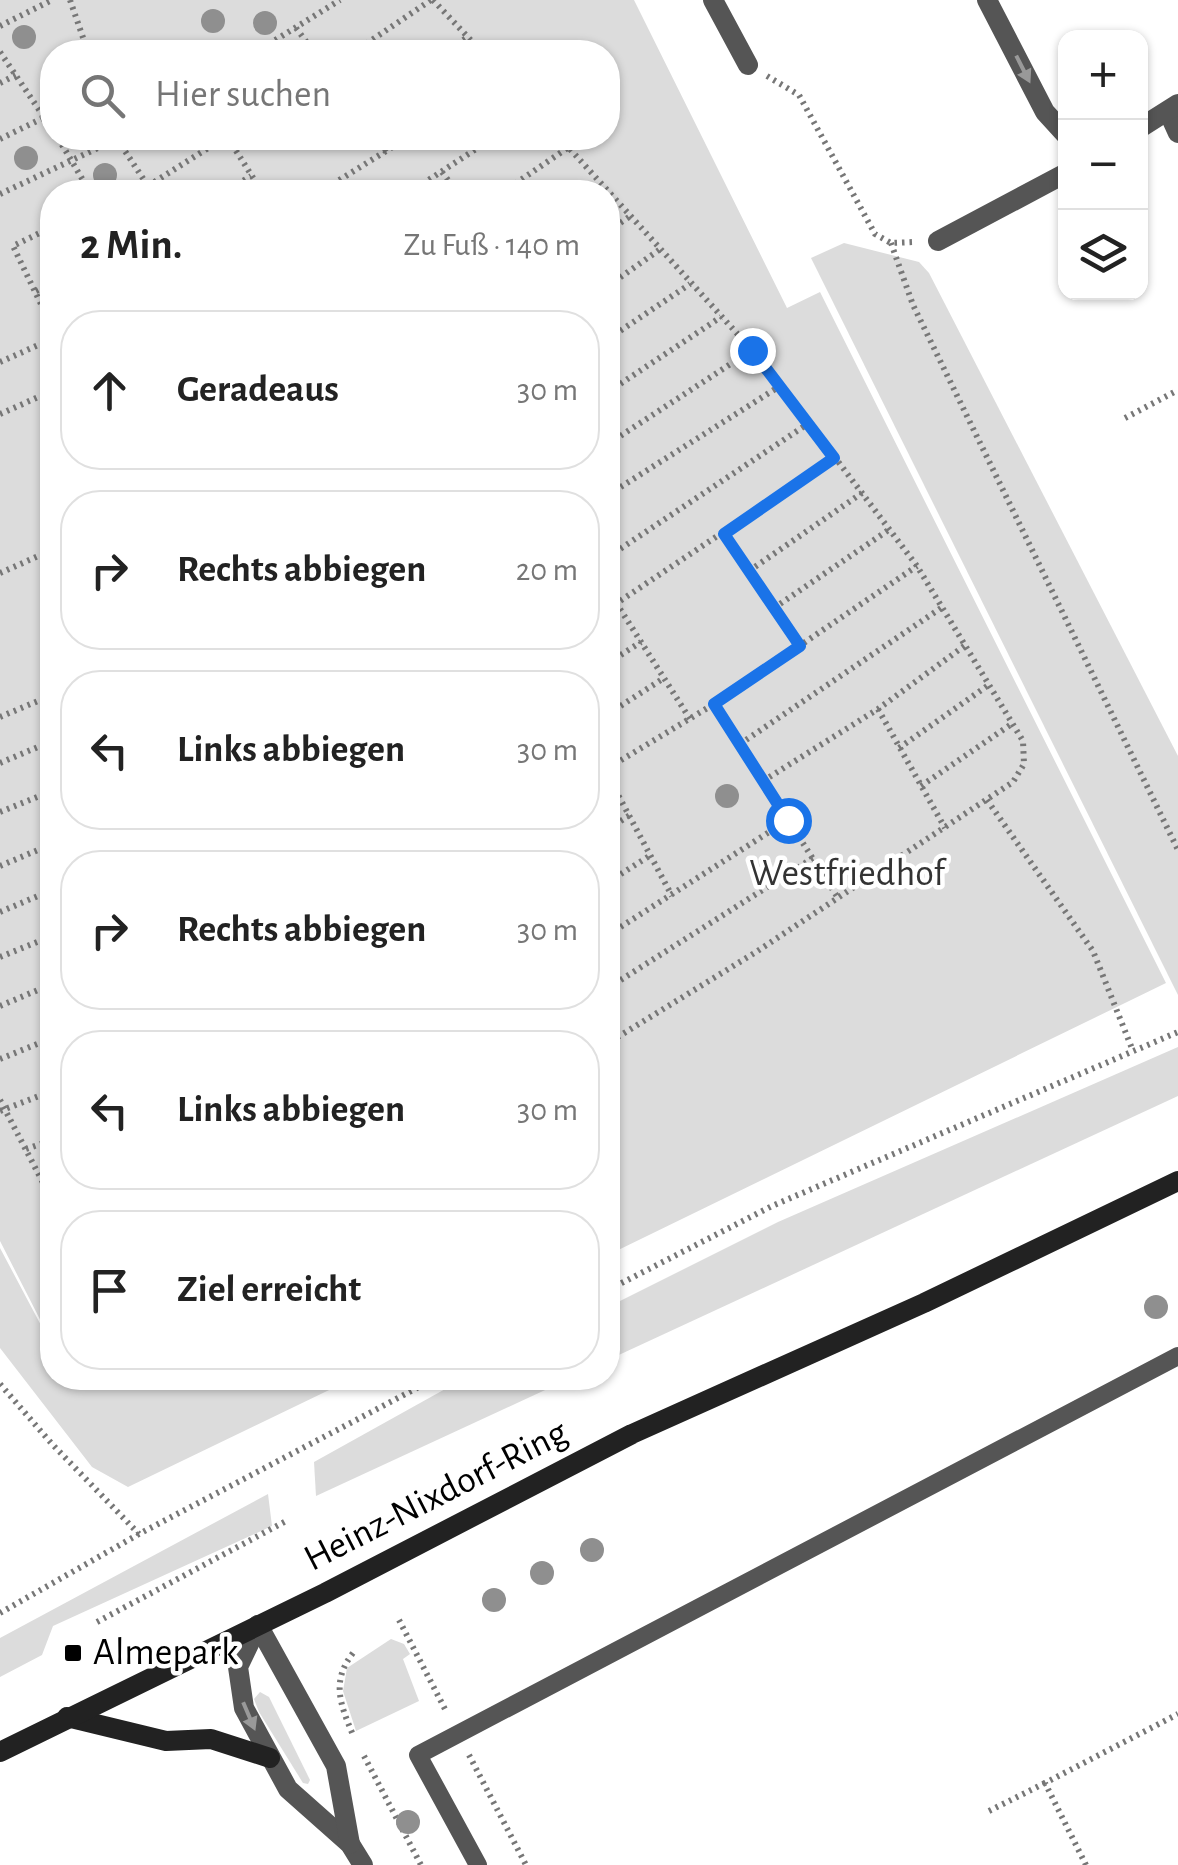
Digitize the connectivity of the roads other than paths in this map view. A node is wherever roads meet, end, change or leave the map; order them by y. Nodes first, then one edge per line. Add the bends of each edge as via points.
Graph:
1 (713, 0) edge
2 (987, 0) edge
3 (748, 65) road end
4 (1173, 108) edge
5 (1148, 123) edge
6 (1058, 126) edge
7 (1178, 133) edge
8 (1058, 178) edge
9 (938, 241) road end
10 (1178, 1181) edge
11 (1178, 1356) edge
12 (258, 1625) junction
13 (67, 1717) junction
14 (0, 1752) edge
15 (270, 1758) junction
16 (350, 1844) junction
17 (363, 1865) edge
18 (478, 1865) edge

1 - 3 street
2 -> 6 street
4 - 5 street
4 - 7 street
8 - 9 street
10 - 12 main road, Heinz-Nixdorf-Ring via 632,1434
11 - 18 lane via 418,1755
12 - 13 main road, Heinz-Nixdorf-Ring
12 -> 15 street via 238,1666 244,1708
12 - 16 street via 336,1766
13 - 14 main road, Heinz-Nixdorf-Ring
13 - 15 main road via 166,1740 211,1739
15 - 16 street via 288,1790
16 - 17 street

